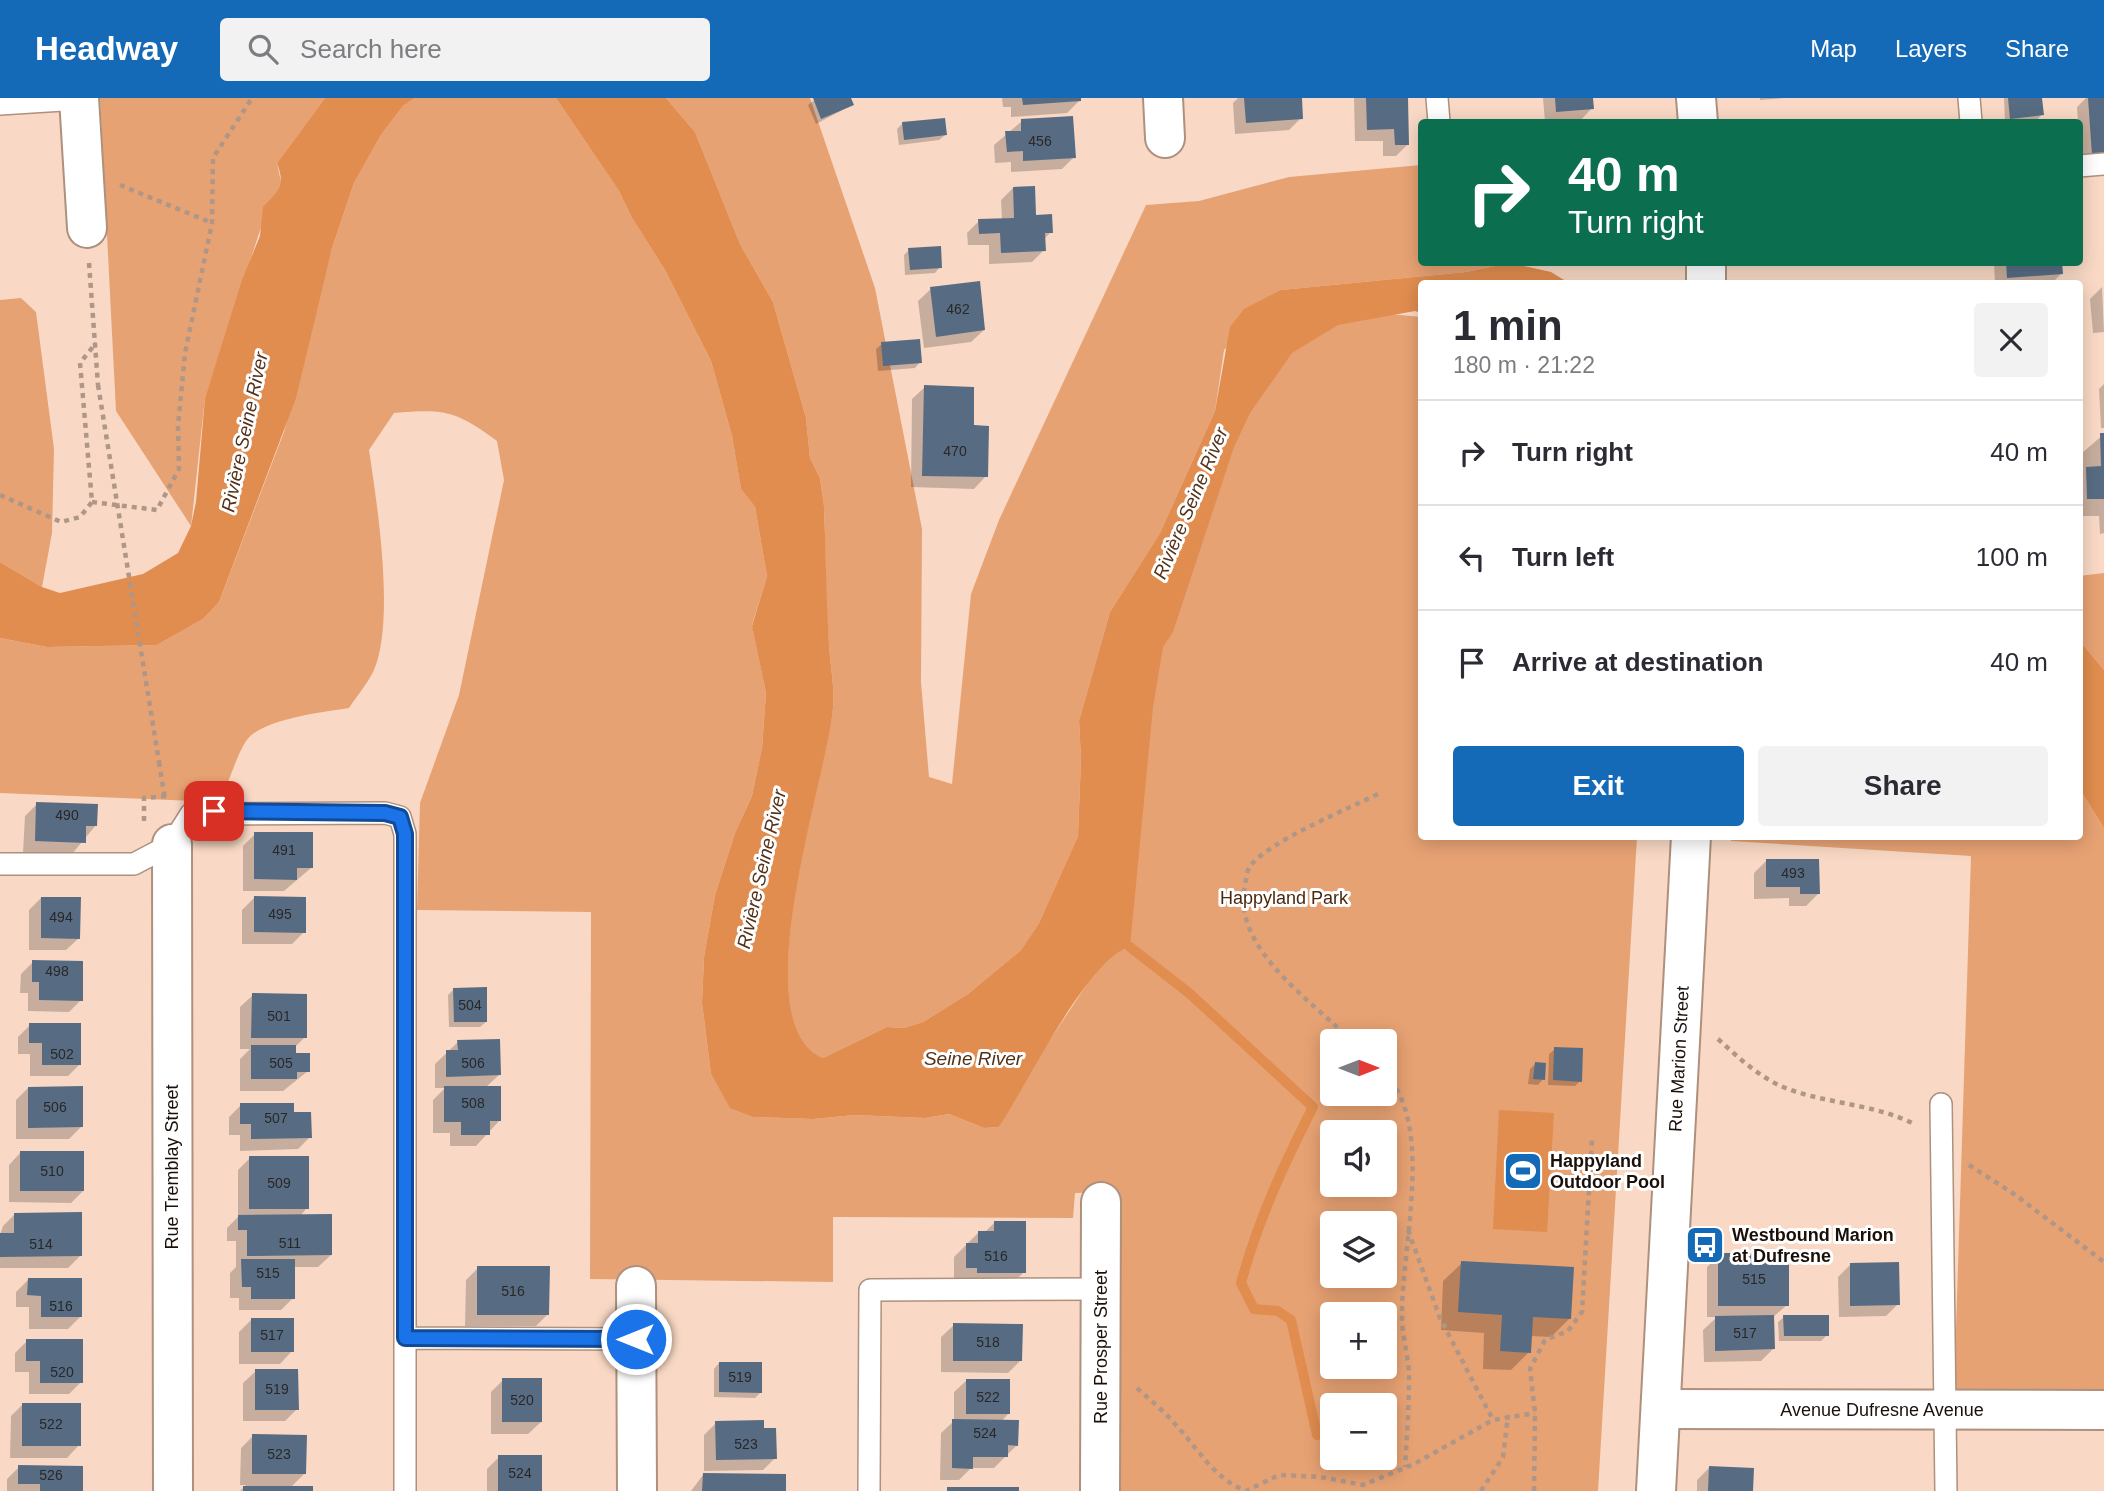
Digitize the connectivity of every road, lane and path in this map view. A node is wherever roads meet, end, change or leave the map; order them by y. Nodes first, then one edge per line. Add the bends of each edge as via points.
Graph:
1 (252, 98) edge
2 (1163, 98) edge
3 (1437, 98) edge
4 (1696, 98) edge
5 (1969, 98) edge
6 (79, 99) edge
7 (0, 104) edge
8 (1439, 119) edge
9 (1698, 119) edge
10 (1971, 119) edge
11 (1165, 138) dead end
12 (2104, 164) edge
13 (2083, 166) edge
14 (83, 170) junction
15 (212, 223) junction
16 (87, 228) joint
17 (96, 343) junction
18 (0, 495) edge
19 (92, 502) junction
20 (159, 762) dead end
21 (1380, 793) dead end
22 (1691, 840) edge
23 (172, 844) junction
24 (0, 864) edge
25 (1339, 1029) edge
26 (1397, 1087) edge
27 (1941, 1104) dead end
28 (1592, 1138) dead end
29 (1101, 1202) dead end
30 (1408, 1227) junction
31 (636, 1286) dead end
32 (1101, 1289) junction
33 (405, 1338) junction
34 (636, 1339) junction
35 (1101, 1376) junction
36 (1661, 1409) junction
37 (1945, 1410) junction
38 (2104, 1410) edge
39 (1535, 1413) junction
40 (1508, 1415) junction
41 (1493, 1420) junction
42 (1405, 1467) junction
43 (173, 1491) edge
44 (405, 1491) edge
45 (637, 1491) edge
46 (870, 1491) edge
47 (1100, 1491) edge
48 (1481, 1491) edge
49 (1534, 1491) edge
50 (1656, 1491) edge
51 (1946, 1491) edge

1 - 15 path via 213,158
2 - 11 street
3 - 8 lane
4 - 9 street
5 - 10 lane
6 - 7 lane
6 - 14 street
12 - 13 lane
14 - 15 path
14 - 16 street
15 - 19 path via 185,353 179,469 157,510
16 - 17 path
17 - 19 path via 80,363
17 - 20 path, bridge via 98,385
18 - 19 path via 61,522 80,517
21 - 25 path via 1276,845 1249,866 1241,901 1259,949 1286,982
22 - 36 street, Rue Marion Street
23 - 24 lane via 134,864
23 - 33 lane via 191,814 385,813 400,817 405,834
23 - 43 street, Rue Tremblay Street
26 - 30 path via 1407,1108 1412,1145
27 - 37 lane
28 - 39 path via 1582,1312 1568,1331 1545,1340 1530,1369
29 - 32 street, Rue Prosper Street
30 - 41 path via 1440,1318
30 - 42 path via 1402,1318 1409,1373
31 - 34 street
32 - 35 street, Rue Prosper Street
32 - 46 lane via 870,1290
33 - 34 lane
33 - 44 lane
34 - 45 street
35 - 42 path via 1125,1377 1175,1423 1199,1455 1233,1486 1246,1491 1279,1475 1363,1485
35 - 47 street, Rue Prosper Street
36 - 37 street, Avenue Dufresne Avenue
36 - 50 street, Rue Marion Street
37 - 38 street, Avenue Dufresne Avenue
37 - 51 lane
39 - 40 path
39 - 49 path
40 - 41 path
40 - 48 path via 1503,1457
41 - 42 path

